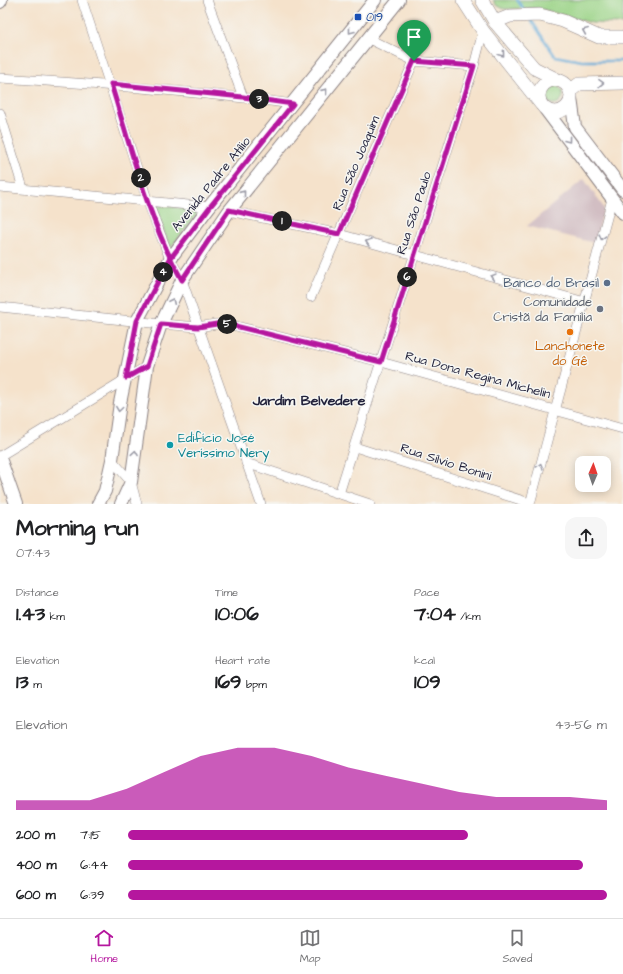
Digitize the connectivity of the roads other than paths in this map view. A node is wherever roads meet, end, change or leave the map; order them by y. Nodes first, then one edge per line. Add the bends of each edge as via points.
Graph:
1 (82, 0) edge
2 (207, 0) edge
3 (375, 0) edge
4 (399, 0) edge
5 (463, 0) edge
6 (482, 0) edge
7 (495, 22) junction
8 (483, 31) junction
9 (623, 37) edge
10 (367, 38) junction
11 (414, 61) junction
12 (474, 66) junction
13 (0, 78) edge
14 (558, 80) junction
15 (623, 83) edge
16 (111, 84) junction
17 (574, 91) junction
18 (243, 97) junction
19 (293, 104) junction
20 (542, 106) junction
21 (0, 113) edge
22 (0, 187) edge
23 (23, 188) junction
24 (623, 190) edge
25 (612, 199) junction
26 (148, 202) junction
27 (209, 208) junction
28 (229, 210) junction
29 (623, 213) edge
30 (339, 234) junction
31 (414, 255) junction
32 (170, 259) junction
33 (182, 280) junction
34 (310, 297) dead end
35 (585, 302) junction
36 (0, 307) edge
37 (137, 321) junction
38 (161, 324) junction
39 (198, 327) junction
40 (381, 362) junction
41 (147, 366) junction
42 (126, 378) junction
43 (556, 409) junction
44 (623, 429) edge
45 (355, 447) junction
46 (0, 457) edge
47 (112, 460) junction
48 (246, 463) junction
49 (131, 482) junction
50 (339, 494) junction
51 (530, 503) edge
52 (16, 504) edge
53 (98, 504) edge
54 (121, 504) edge
55 (137, 504) edge
56 (261, 504) edge
57 (370, 504) edge

1 - 16 street
2 - 18 street
3 -> 19 street, Avenida Padre Atílio
4 - 10 street
5 - 8 main road
6 - 7 main road
9 -> 7 main road via 599,37 563,21 540,15 510,16
7 - 14 main road via 534,68
8 - 12 street, Rua São Paulo
8 -> 20 main road
10 - 11 street
28 -> 10 street
11 - 12 street
11 - 30 street, Rua São Joaquim
12 - 31 street, Rua São Paulo
13 - 16 street
14 - 17 main road
14 - 20 main road via 548,81 541,88 539,92
17 -> 15 main road
16 - 18 street
16 - 26 street
17 - 20 main road via 566,108 561,111 556,112
17 - 24 street via 575,127
18 - 19 street
19 - 27 street, Avenida Padre Atílio
20 -> 25 street
21 - 23 street
22 - 23 street
23 - 26 street
25 - 29 street
25 -> 35 street
26 - 27 street
26 - 32 street
27 - 32 street, Avenida Padre Atílio
28 - 30 street
28 - 33 street
31 -> 30 street
30 - 34 street, Rua São Joaquim
35 -> 31 street
31 - 40 street, Rua São Paulo
32 - 33 street
32 - 37 street, Avenida Padre Atílio
38 -> 33 street
33 - 39 street
35 - 43 street
36 - 37 street, Rua Dona Regina Michelin
37 - 38 street, Rua Dona Regina Michelin
37 - 42 street, Avenida Padre Atílio
38 - 39 street, Rua Dona Regina Michelin
38 - 41 street
39 - 40 street, Rua Dona Regina Michelin via 232,325
39 - 48 street
40 - 43 street, Rua Dona Regina Michelin
40 - 45 street, Rua São Paulo
41 - 42 street
49 -> 41 street
42 - 46 street
42 -> 47 street, Avenida Padre Atílio
43 - 44 street, Rua Dona Regina Michelin
51 -> 43 street
45 - 50 street, Rua São Paulo
45 - 51 street, Rua Sílvio Bonini
46 - 52 street
47 - 49 street
47 - 53 street, Avenida Padre Atílio via 105,491
48 - 50 street
48 - 56 street
49 - 54 street
49 - 55 street
50 - 57 street

